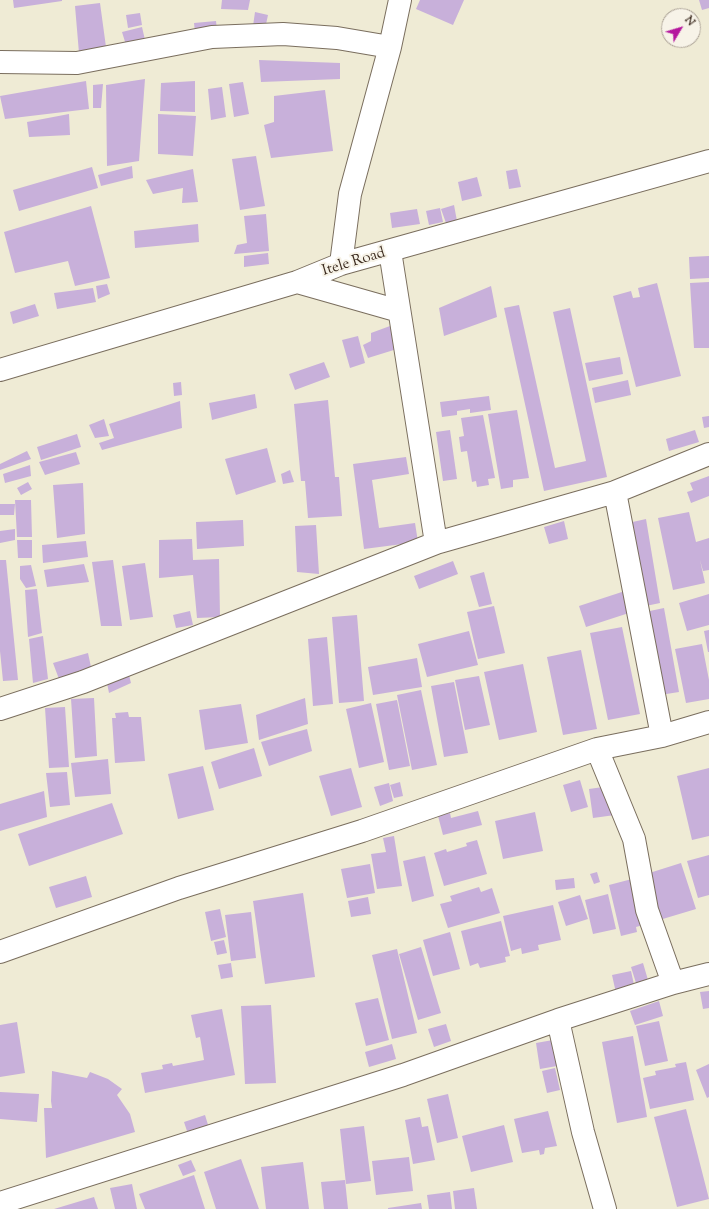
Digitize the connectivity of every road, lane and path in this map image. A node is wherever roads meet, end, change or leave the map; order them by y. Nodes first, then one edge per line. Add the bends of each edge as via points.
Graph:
1 (400, 0) edge
2 (390, 48) junction
3 (0, 62) edge
4 (709, 161) edge
5 (390, 251) junction
6 (341, 264) junction
7 (297, 282) junction
8 (399, 311) junction
9 (0, 370) edge
10 (709, 454) edge
11 (615, 492) junction
12 (436, 543) junction
13 (0, 709) edge
14 (709, 722) edge
15 (662, 736) junction
16 (597, 749) junction
17 (0, 952) edge
18 (709, 974) edge
19 (673, 983) junction
20 (558, 1020) junction
21 (0, 1203) edge
22 (605, 1209) edge

1 - 2 street
2 - 3 street via 337,38 283,34 212,37 77,63
2 - 6 street via 350,194
4 - 5 street, Itele Road
5 - 6 street, Itele Road
5 - 8 street
6 - 7 street, Itele Road
7 - 8 street
7 - 9 street, Itele Road
8 - 12 street
10 - 11 street
11 - 12 street
11 - 15 street
12 - 13 street via 83,682
14 - 15 street
15 - 16 street
16 - 17 street via 362,831 179,888
16 - 19 street via 634,840 646,910
18 - 19 street
19 - 20 street
20 - 21 street via 403,1075
20 - 22 street

